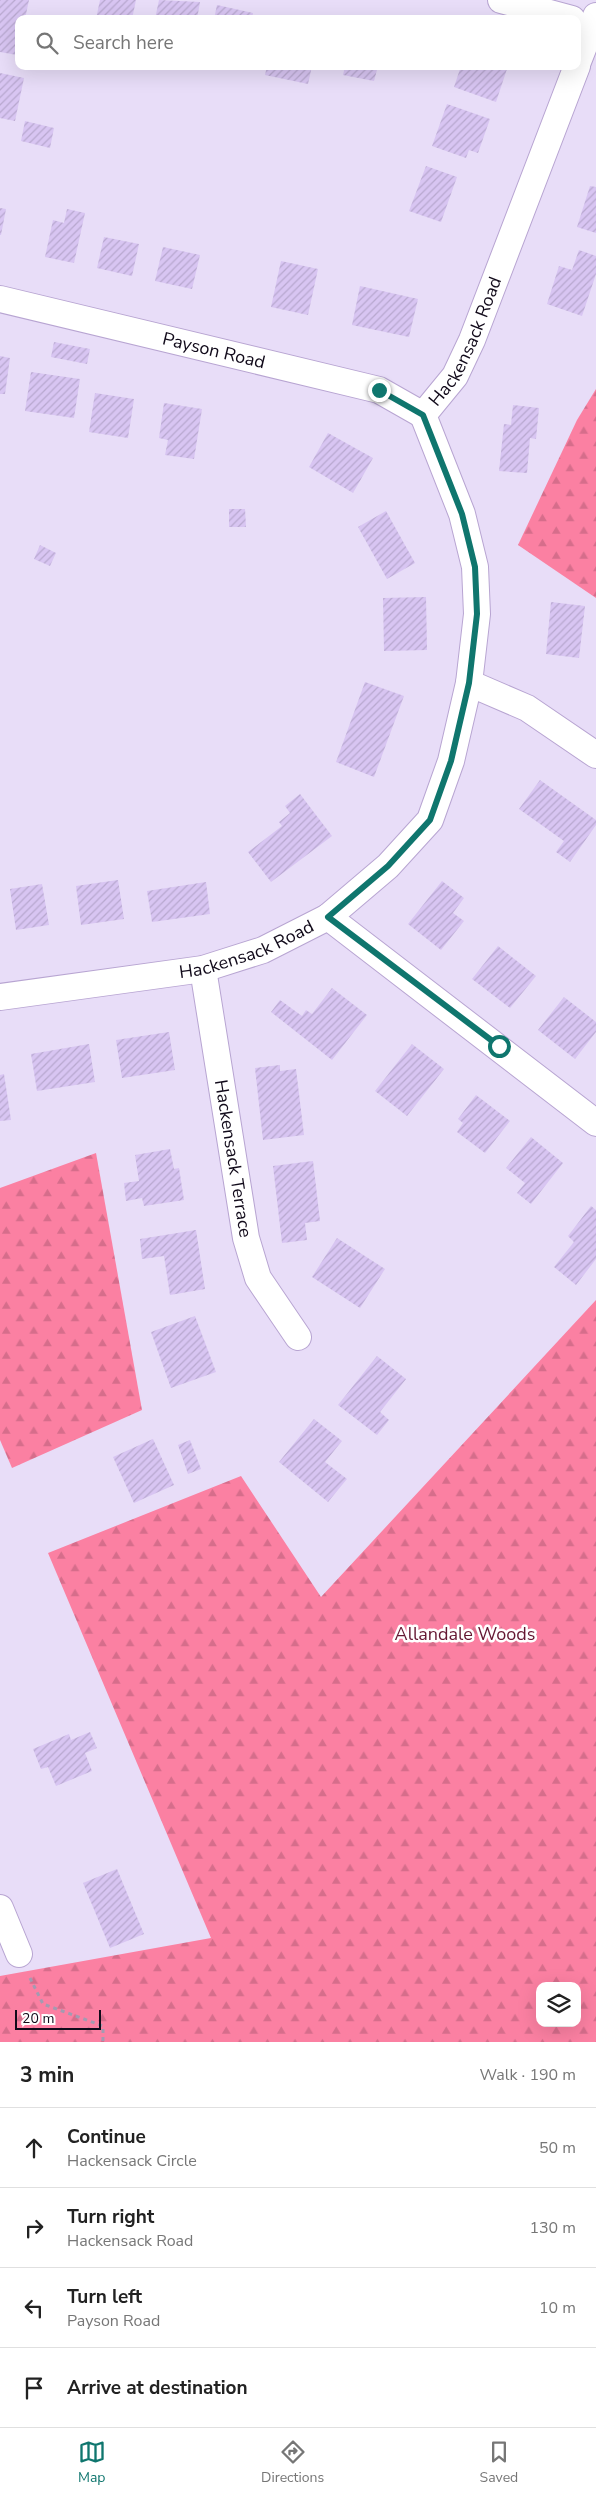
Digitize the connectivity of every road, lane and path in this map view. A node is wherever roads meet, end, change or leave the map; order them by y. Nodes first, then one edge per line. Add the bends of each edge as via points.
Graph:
1 (500, 0) edge
2 (563, 15) edge
3 (584, 20) edge
4 (581, 39) edge
5 (575, 70) edge
6 (0, 299) edge
7 (423, 415) junction
8 (469, 683) junction
9 (596, 755) edge
10 (328, 917) junction
11 (203, 969) junction
12 (0, 997) edge
13 (596, 1123) edge
14 (298, 1337) dead end
15 (0, 1908) edge
16 (19, 1954) joint
17 (103, 2042) edge

1 - 2 street
3 - 4 street, Hackensack Road
5 - 7 street, Hackensack Road via 472,340 455,376
6 - 7 street, Payson Road via 379,390
7 - 8 street, Hackensack Road via 462,514 475,567 477,614
8 - 9 street via 527,708
8 - 10 street, Hackensack Road via 451,761 430,820 388,866
10 - 11 street, Hackensack Road via 263,950
10 - 13 street
11 - 12 street, Hackensack Road
11 - 14 street, Hackensack Terrace via 246,1238 258,1278
15 - 16 street
16 - 17 path via 43,2004 103,2026

